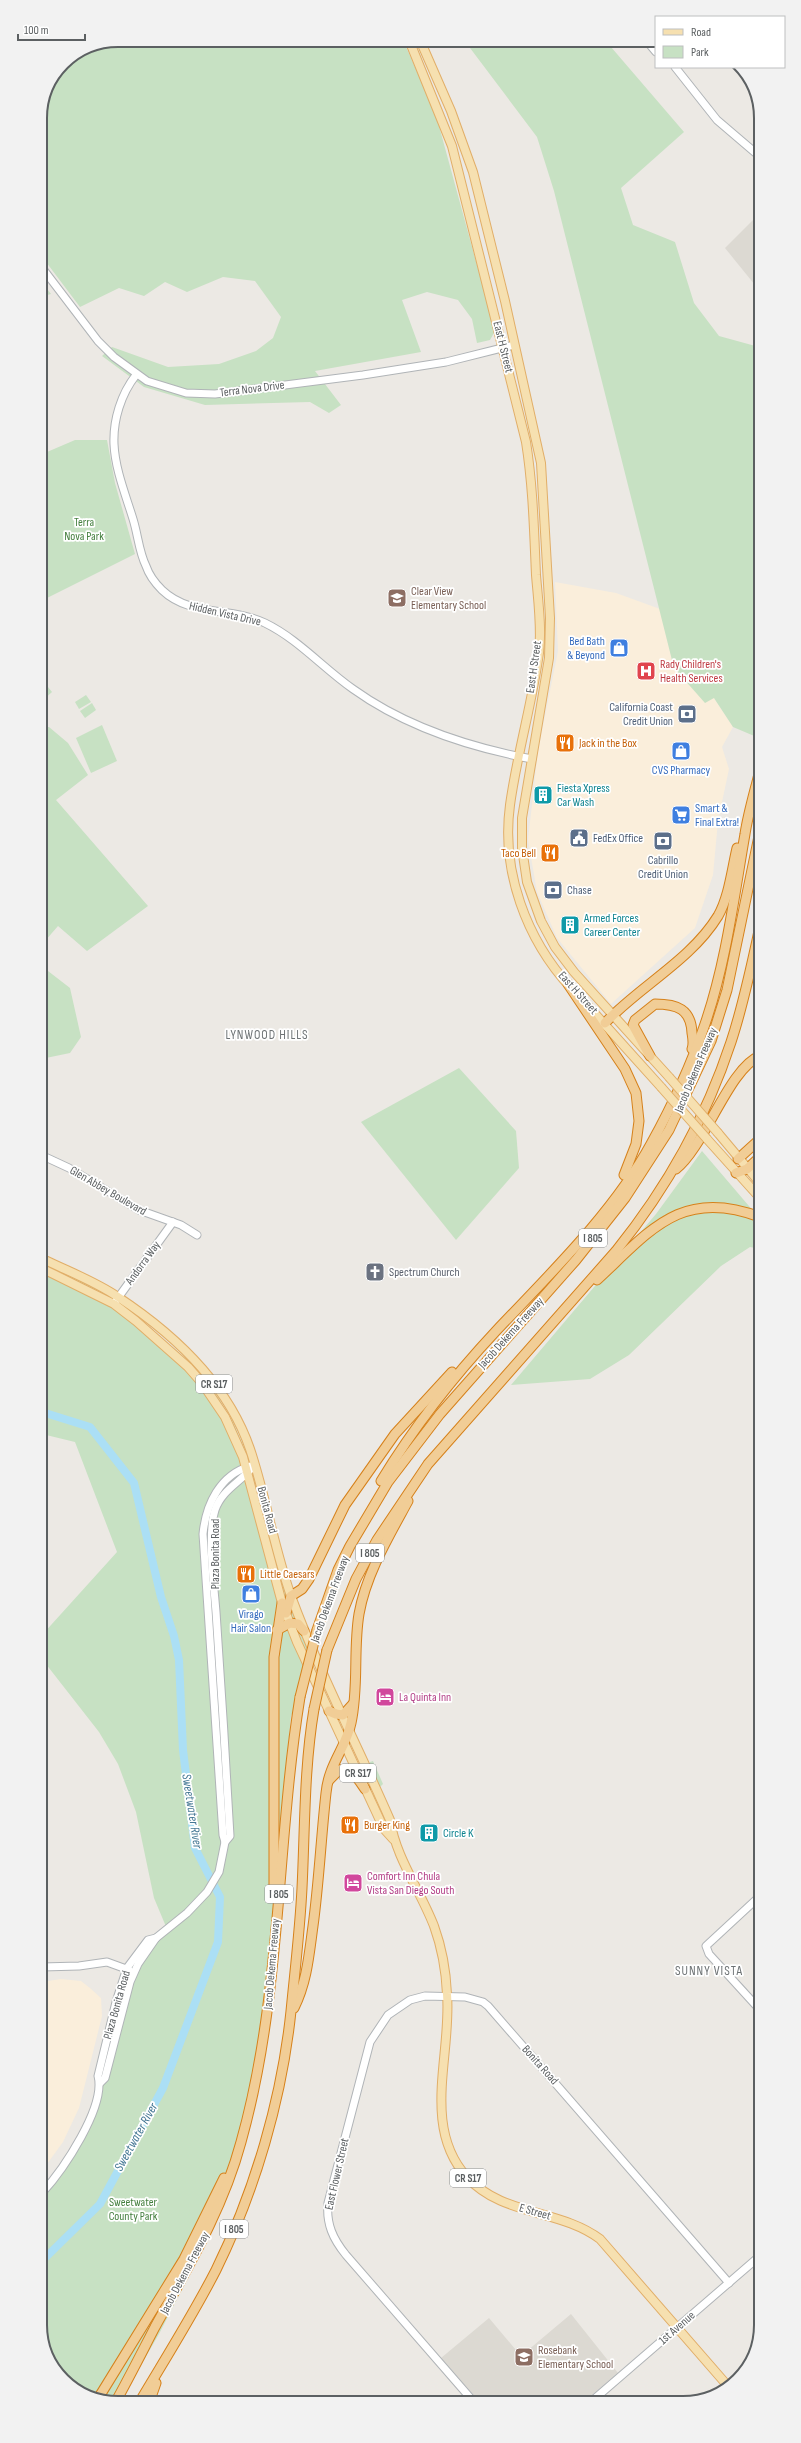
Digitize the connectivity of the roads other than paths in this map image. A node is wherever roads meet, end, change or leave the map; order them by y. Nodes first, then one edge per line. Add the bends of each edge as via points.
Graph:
1 (411, 47) edge
2 (423, 47) edge
3 (670, 68) edge
4 (676, 68) edge
5 (696, 95) junction
6 (754, 152) edge
7 (47, 274) edge
8 (514, 345) junction
9 (503, 347) junction
10 (136, 375) junction
11 (519, 756) junction
12 (532, 759) junction
13 (754, 795) edge
14 (745, 832) junction
15 (754, 860) edge
16 (754, 951) edge
17 (568, 984) junction
18 (612, 1015) junction
19 (605, 1023) junction
20 (650, 1056) junction
21 (754, 1060) edge
22 (680, 1085) junction
23 (754, 1144) edge
24 (47, 1158) edge
25 (738, 1159) junction
26 (754, 1163) edge
27 (747, 1169) junction
28 (670, 1173) junction
29 (736, 1173) junction
30 (754, 1177) edge
31 (754, 1192) edge
32 (754, 1215) edge
33 (173, 1222) junction
34 (594, 1222) junction
35 (197, 1235) dead end
36 (47, 1261) edge
37 (47, 1271) edge
38 (116, 1300) junction
39 (564, 1311) junction
40 (481, 1348) junction
41 (428, 1464) junction
42 (254, 1465) junction
43 (246, 1472) junction
44 (350, 1546) junction
45 (291, 1596) junction
46 (282, 1603) junction
47 (286, 1613) junction
48 (290, 1623) junction
49 (277, 1630) junction
50 (304, 1631) junction
51 (354, 1703) junction
52 (329, 1711) junction
53 (343, 1715) junction
54 (349, 1729) junction
55 (344, 1742) junction
56 (327, 1783) junction
57 (365, 1789) junction
58 (393, 1840) junction
59 (754, 1902) edge
60 (156, 1938) junction
61 (274, 1940) junction
62 (47, 1967) edge
63 (127, 1968) junction
64 (134, 1973) junction
65 (447, 1996) junction
66 (754, 2002) edge
67 (291, 2014) junction
68 (100, 2084) junction
69 (241, 2143) junction
70 (47, 2186) edge
71 (754, 2261) edge
72 (729, 2283) junction
73 (678, 2327) junction
74 (166, 2358) junction
75 (117, 2370) junction
76 (725, 2382) edge
77 (101, 2394) edge
78 (104, 2395) edge
79 (119, 2396) edge
80 (143, 2396) edge
81 (151, 2396) edge
82 (469, 2396) edge
83 (598, 2396) edge

1 - 9 main road, East H Street via 452,146
2 - 8 main road, East H Street via 449,106 473,172
3 - 5 street
4 - 5 street
5 - 6 street via 716,120
7 - 10 street, Terra Nova Drive via 98,341
8 - 9 street, Terra Nova Drive
8 - 12 main road, East H Street via 540,463 550,625 549,658
9 - 10 street, Terra Nova Drive via 412,368 215,394 176,391
9 - 11 main road, East H Street via 531,472 539,629 539,652
10 - 11 street, Hidden Vista Drive via 119,407 114,445 142,556 150,574 162,590 177,601 192,607 238,614 266,624 287,636 353,689 388,711 431,732 470,745
11 - 12 street, Hidden Vista Drive
11 - 17 main road, East H Street via 510,805 510,863 515,888 532,931
12 - 18 main road, East H Street via 522,818 522,848 531,898 555,947
13 - 14 highway
14 - 18 highway via 738,846 718,915 692,947
14 - 22 highway via 720,968 705,1023
15 - 44 highway, Jacob Dekema Freeway / I 805 via 727,990 711,1041 669,1130 625,1198 576,1260 424,1433 388,1482
16 - 28 highway, Jacob Dekema Freeway / I 805 via 731,1042 696,1128
17 - 19 main road, East H Street
17 - 34 highway via 625,1070 636,1092 637,1100 639,1121 633,1156
18 - 19 highway
18 - 20 main road, East H Street
19 - 29 main road, East H Street, bridge
20 - 22 highway via 635,1032 635,1020 655,1004 678,1006 692,1021 693,1045
20 - 25 main road, East H Street, bridge
21 - 28 highway via 748,1063 738,1077 686,1161
22 - 34 highway via 650,1145 614,1198
23 - 25 highway
24 - 33 street, Glen Abbey Boulevard via 139,1210
25 - 27 main road, East H Street
26 - 27 highway
27 - 29 highway
27 - 30 main road, East H Street
28 - 39 highway, Jacob Dekema Freeway / I 805 via 642,1218
29 - 31 main road, East H Street
32 - 39 highway via 725,1206 707,1206 681,1212 662,1221
33 - 35 street, Glen Abbey Boulevard
33 - 38 street, Andorra Way
34 - 40 highway
36 - 38 main road, Bonita Road / CR S17
37 - 38 main road, Bonita Road / CR S17
38 - 42 main road, Bonita Road / CR S17 via 180,1348 207,1375 230,1407 242,1430
38 - 43 main road, Bonita Road / CR S17 via 202,1383 228,1423
39 - 41 highway, Jacob Dekema Freeway / I 805 via 520,1357
40 - 44 highway via 431,1406 399,1454 372,1498 354,1532
40 - 45 highway via 464,1360 395,1434 339,1515 302,1589
41 - 51 highway via 388,1536 366,1586 356,1638
41 - 67 highway, Jacob Dekema Freeway / I 805, bridge via 377,1540 356,1578 327,1650 308,1745 302,1890
42 - 43 street, Plaza Bonita Road
42 - 45 main road, Bonita Road / CR S17
43 - 46 main road, Bonita Road / CR S17
43 - 60 street, Plaza Bonita Road via 232,1475 216,1493 208,1508 203,1534 225,1842 221,1864 214,1882 187,1913
44 - 61 highway, Jacob Dekema Freeway / I 805, bridge via 338,1570 317,1630 300,1697 292,1744
45 - 47 highway
45 - 50 main road, Bonita Road / CR S17
46 - 47 main road, Bonita Road / CR S17
46 - 49 highway
47 - 48 main road, Bonita Road / CR S17
48 - 49 highway
48 - 50 highway via 298,1624
48 - 52 main road, Bonita Road / CR S17
49 - 61 highway via 274,1657
50 - 53 main road, Bonita Road / CR S17
51 - 53 highway
51 - 54 highway
52 - 53 highway
52 - 55 main road, Bonita Road / CR S17
53 - 54 main road, Bonita Road / CR S17
54 - 55 highway
54 - 58 main road, Bonita Road / CR S17 via 390,1820
55 - 56 highway via 330,1768
55 - 57 main road, Bonita Road / CR S17
56 - 57 highway via 338,1770 347,1770 354,1773
56 - 67 highway via 308,1966 303,1989
57 - 58 main road, Bonita Road / CR S17 via 384,1829
58 - 65 main road, Bonita Road / CR S17 via 433,1925 445,1968
59 - 66 street via 706,1946 709,1954
60 - 63 street, Plaza Bonita Road via 148,1940
60 - 64 street, Plaza Bonita Road
61 - 69 highway, Jacob Dekema Freeway / I 805 via 268,2013 256,2083
62 - 63 street via 79,1966 100,1962
63 - 64 street
63 - 68 street, Plaza Bonita Road via 98,2076
64 - 68 street, Plaza Bonita Road via 105,2078
65 - 72 street, Bonita Road via 473,1999 488,2006
65 - 73 main road, E Street / CR S17 via 441,2113 447,2144 458,2166 473,2183 498,2200 555,2218 592,2234
65 - 82 street, East Flower Street via 425,1996 410,2000 388,2015 376,2030 365,2062 328,2203 328,2215 333,2237 346,2256
67 - 74 highway, Jacob Dekema Freeway / I 805 via 277,2090 254,2179 216,2270
68 - 70 street, Plaza Bonita Road via 79,2142
69 - 75 highway via 188,2253
69 - 79 highway, Jacob Dekema Freeway / I 805 via 227,2188 204,2239
71 - 72 street, 1st Avenue
72 - 73 street, 1st Avenue
73 - 76 main road, E Street / CR S17
73 - 83 street, 1st Avenue
74 - 80 highway, Jacob Dekema Freeway / I 805
74 - 81 highway
75 - 77 highway
75 - 78 highway

